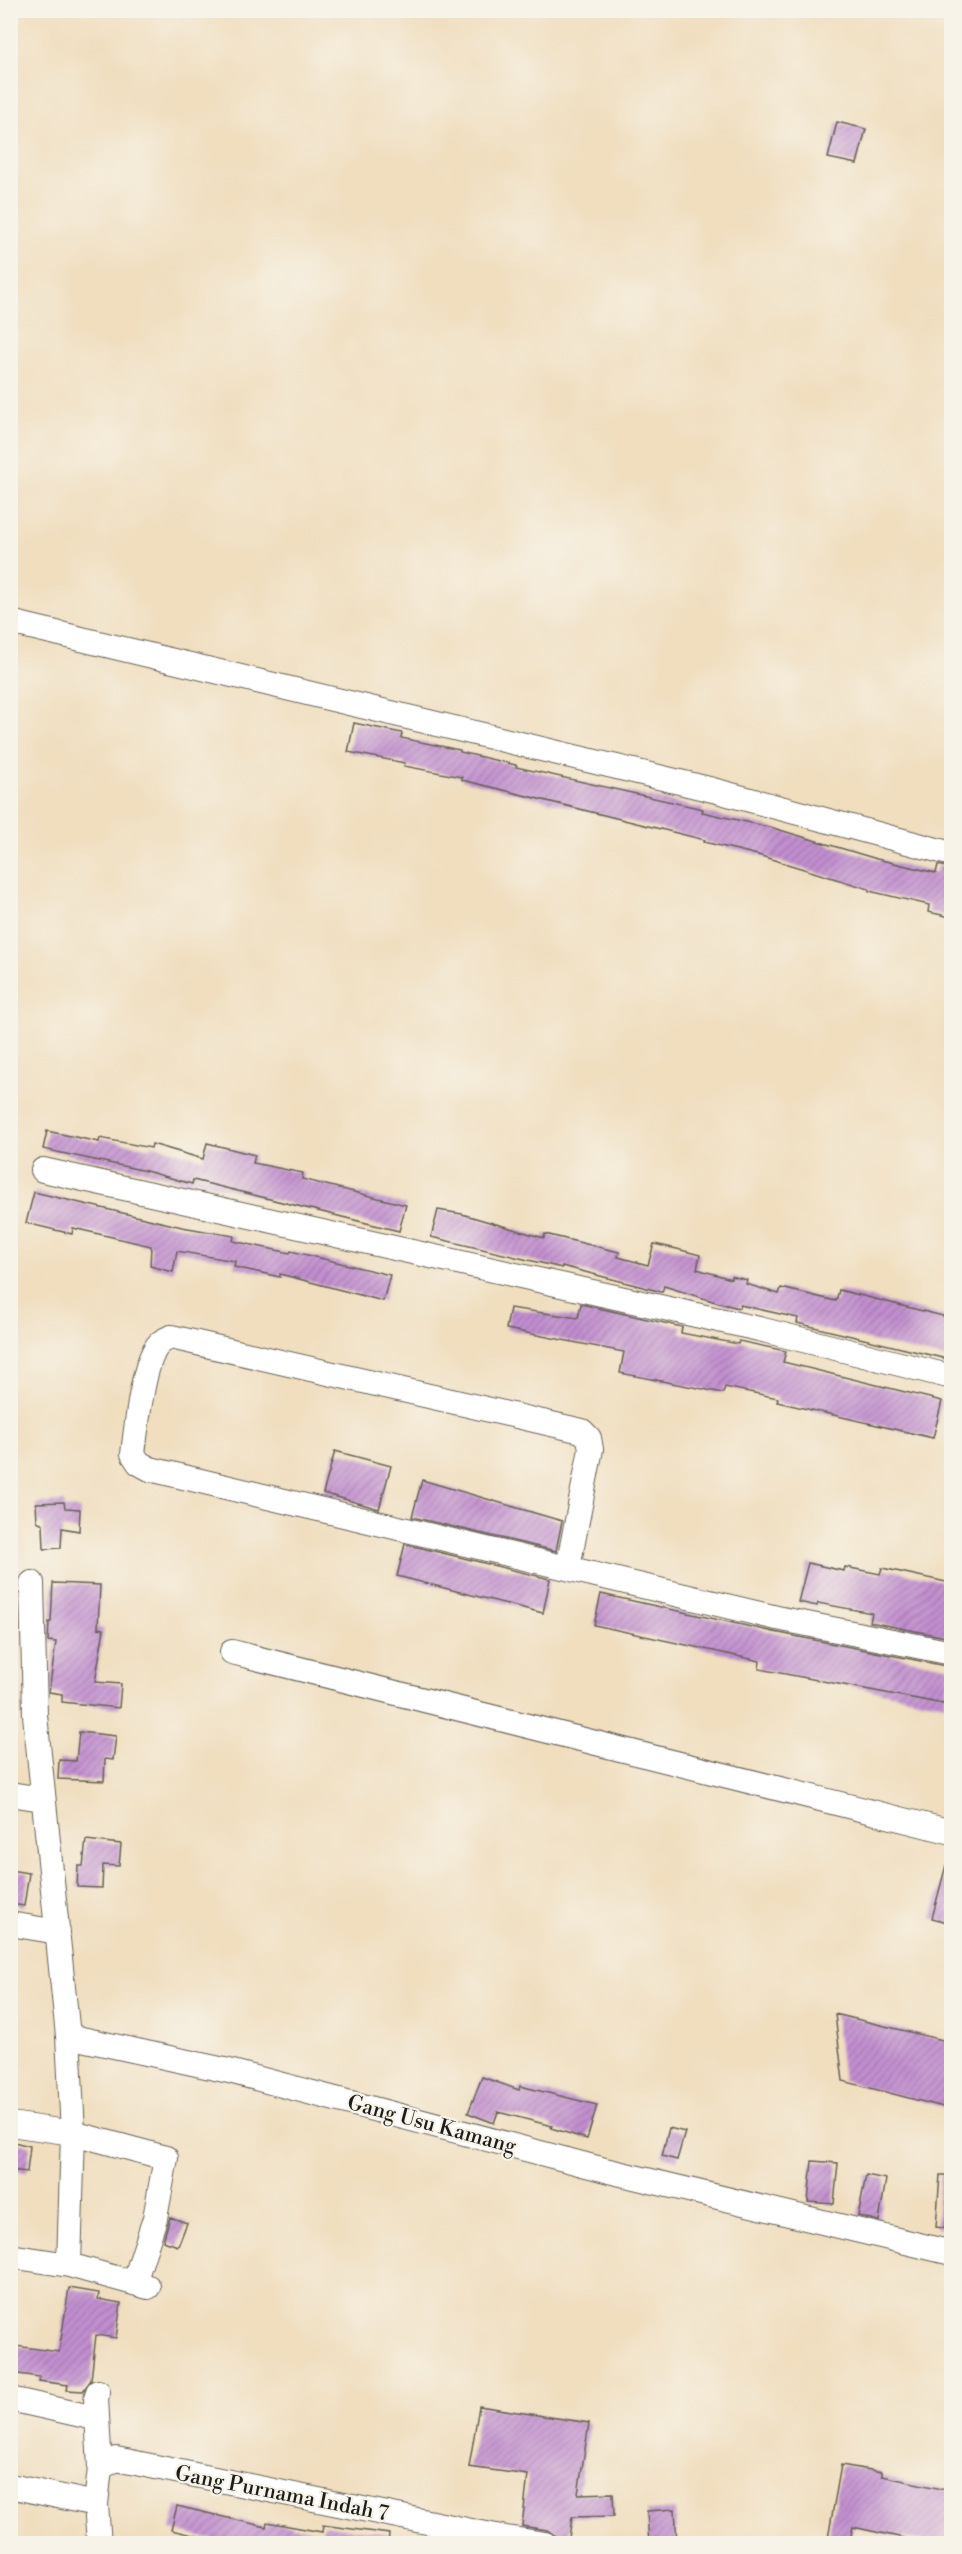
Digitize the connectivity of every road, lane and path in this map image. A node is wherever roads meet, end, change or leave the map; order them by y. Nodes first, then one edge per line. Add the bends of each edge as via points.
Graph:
1 (10, 622) edge
2 (951, 854) edge
3 (43, 1170) dead end
4 (951, 1377) edge
5 (568, 1568) junction
6 (32, 1583) dead end
7 (232, 1652) dead end
8 (951, 1653) edge
9 (10, 1794) edge
10 (42, 1799) junction
11 (951, 1832) edge
12 (10, 1924) edge
13 (58, 1932) junction
14 (68, 2036) junction
15 (10, 2124) edge
16 (73, 2133) junction
17 (951, 2253) edge
18 (10, 2256) edge
19 (69, 2265) junction
20 (98, 2392) dead end
21 (10, 2399) edge
22 (86, 2416) dead end
23 (100, 2468) junction
24 (10, 2486) edge
25 (96, 2504) junction
26 (99, 2544) edge
27 (545, 2544) edge

1 - 2 street via 713,790
3 - 4 street via 759,1329
5 - 5 street via 150,1469 133,1454 152,1355 159,1342 171,1337 582,1431 589,1438 591,1449
5 - 8 street via 777,1618
6 - 10 street via 34,1715
7 - 11 street
9 - 10 street
10 - 13 street
12 - 13 street
13 - 14 street
14 - 16 street
14 - 17 street, Gang Usu Kamang via 229,2072 609,2171
15 - 16 street
16 - 19 street
16 - 19 street via 166,2158 141,2285
18 - 19 street
20 - 23 street
21 - 22 street
23 - 25 street
23 - 27 street, Gang Purnama Indah 7 via 116,2459
24 - 25 street
25 - 26 street

